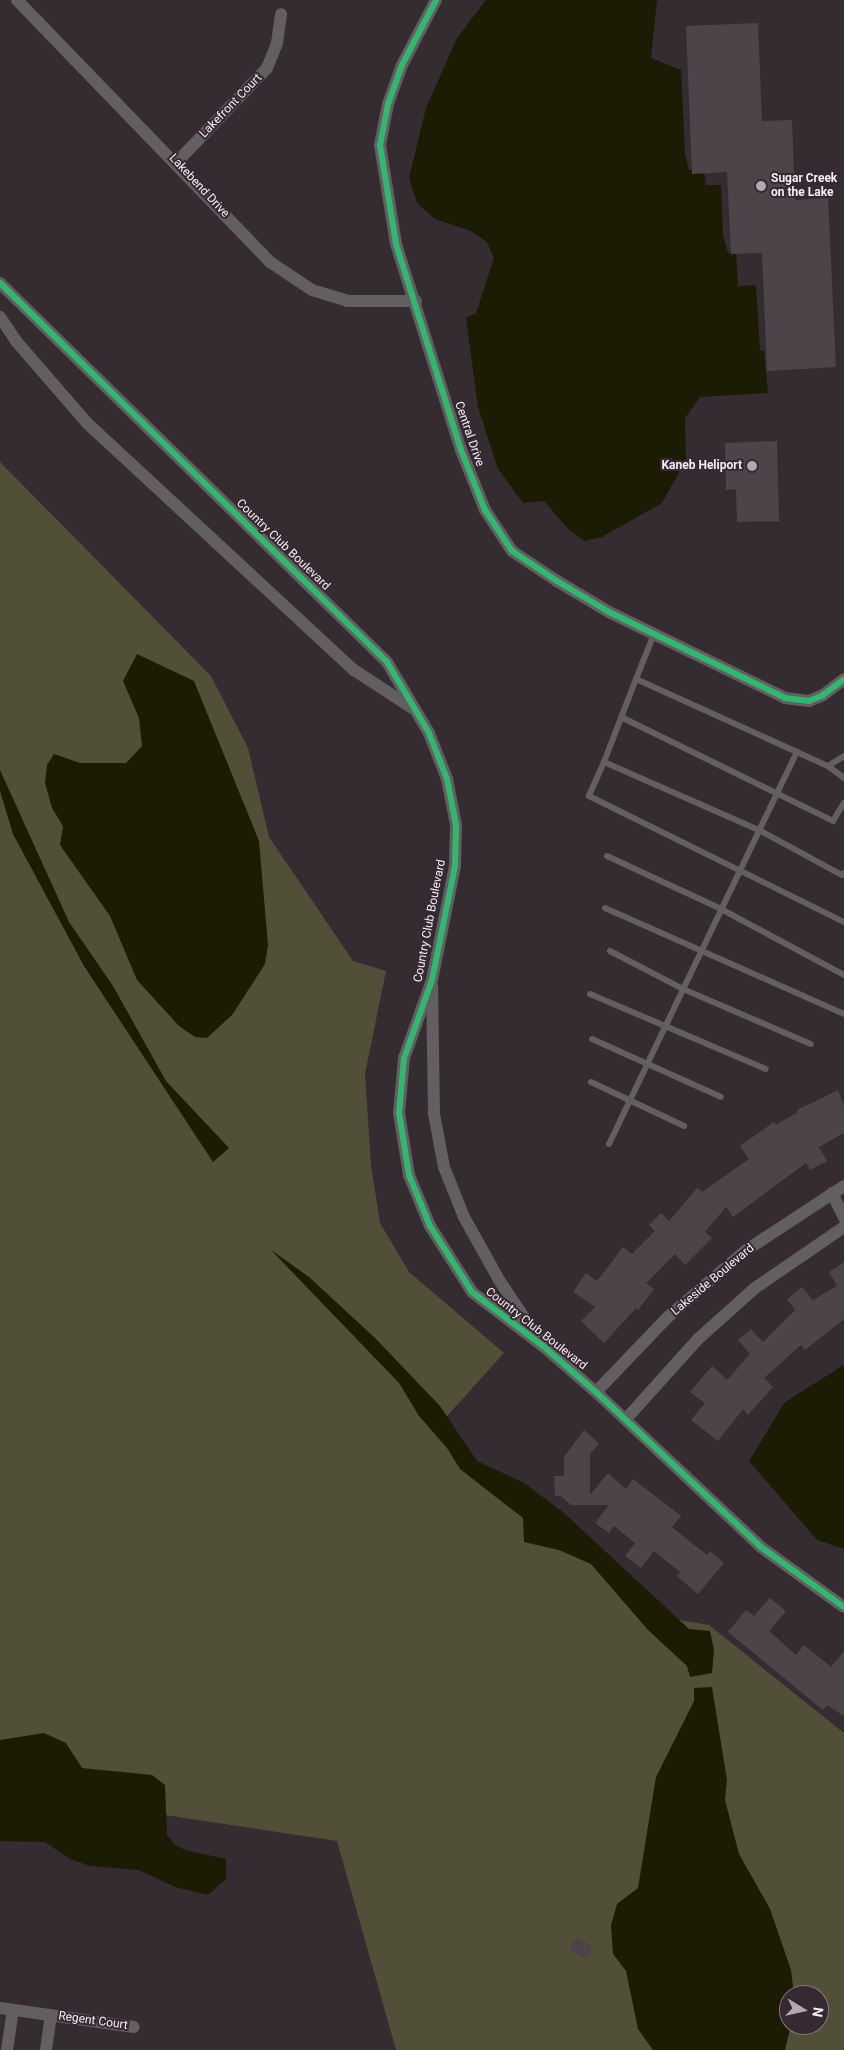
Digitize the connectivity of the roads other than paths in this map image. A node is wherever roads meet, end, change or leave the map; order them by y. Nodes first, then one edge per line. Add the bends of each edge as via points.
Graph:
1 (17, 0) edge
2 (436, 0) edge
3 (281, 14) dead end
4 (176, 162) junction
5 (0, 283) edge
6 (416, 301) junction
7 (0, 317) edge
8 (654, 634) junction
9 (636, 679) junction
10 (844, 680) edge
11 (414, 710) junction
12 (621, 717) junction
13 (797, 752) junction
14 (844, 756) edge
15 (604, 762) junction
16 (828, 766) junction
17 (844, 778) edge
18 (776, 795) junction
19 (844, 803) edge
20 (759, 830) junction
21 (607, 856) dead end
22 (740, 870) junction
23 (844, 873) edge
24 (605, 908) dead end
25 (721, 909) junction
26 (844, 922) edge
27 (610, 951) dead end
28 (700, 953) junction
29 (844, 974) edge
30 (432, 980) junction
31 (683, 989) junction
32 (590, 994) dead end
33 (844, 1014) edge
34 (665, 1027) junction
35 (592, 1039) dead end
36 (810, 1044) dead end
37 (647, 1064) junction
38 (766, 1070) dead end
39 (591, 1082) dead end
40 (721, 1097) dead end
41 (629, 1101) junction
42 (684, 1126) dead end
43 (609, 1144) dead end
44 (844, 1186) edge
45 (832, 1193) junction
46 (844, 1218) edge
47 (844, 1227) edge
48 (543, 1346) junction
49 (596, 1392) junction
50 (626, 1419) junction
51 (844, 1607) edge
52 (6, 2009) edge
53 (51, 2016) junction
54 (134, 2027) dead end
55 (6, 2050) edge
56 (46, 2050) edge

1 - 4 street, Lakebend Drive
2 - 6 street, Central Drive via 402,65 388,104 380,146 396,244
3 - 4 street, Lakefront Court via 277,42 266,68
4 - 6 street, Lakebend Drive via 270,262 312,290 347,301
5 - 11 street, Country Club Boulevard via 387,662
6 - 8 street, Central Drive via 460,450 486,510 512,551 609,612
7 - 11 street, Country Club Boulevard via 16,342 87,423 354,670
8 - 9 lane
8 - 10 street, Central Drive via 785,698 809,701
9 - 12 lane
9 - 13 lane
11 - 30 street, Country Club Boulevard via 429,734 447,779 456,825 455,866
12 - 15 lane
12 - 18 lane
13 - 16 lane
13 - 18 lane
14 - 16 lane
15 - 20 lane
15 - 22 lane via 589,796
16 - 17 lane
18 - 19 lane via 833,821
18 - 20 lane
20 - 22 lane
20 - 23 lane via 842,875
21 - 25 lane
22 - 25 lane
22 - 26 lane
24 - 28 lane
25 - 28 lane
25 - 29 lane
27 - 31 lane
28 - 31 lane
28 - 33 lane
30 - 48 street, Country Club Boulevard via 434,1114 444,1167 464,1217 499,1280
30 - 48 street, Country Club Boulevard via 404,1058 399,1113 409,1175 430,1226 472,1292
31 - 34 lane
31 - 36 lane
32 - 34 lane
34 - 37 lane
34 - 38 lane
35 - 37 lane
37 - 40 lane
37 - 41 lane
39 - 41 lane
41 - 42 lane
41 - 43 lane
44 - 45 street, Lakeside Boulevard
45 - 46 street
45 - 49 street, Lakeside Boulevard via 745,1251 669,1316
47 - 50 street via 755,1288 705,1332
48 - 49 street, Country Club Boulevard
49 - 50 street, Country Club Boulevard
50 - 51 street, Country Club Boulevard via 761,1547
52 - 53 street, Regent Court
52 - 55 street, Regent Court
53 - 54 street, Regent Court
53 - 56 street, Regent Court

